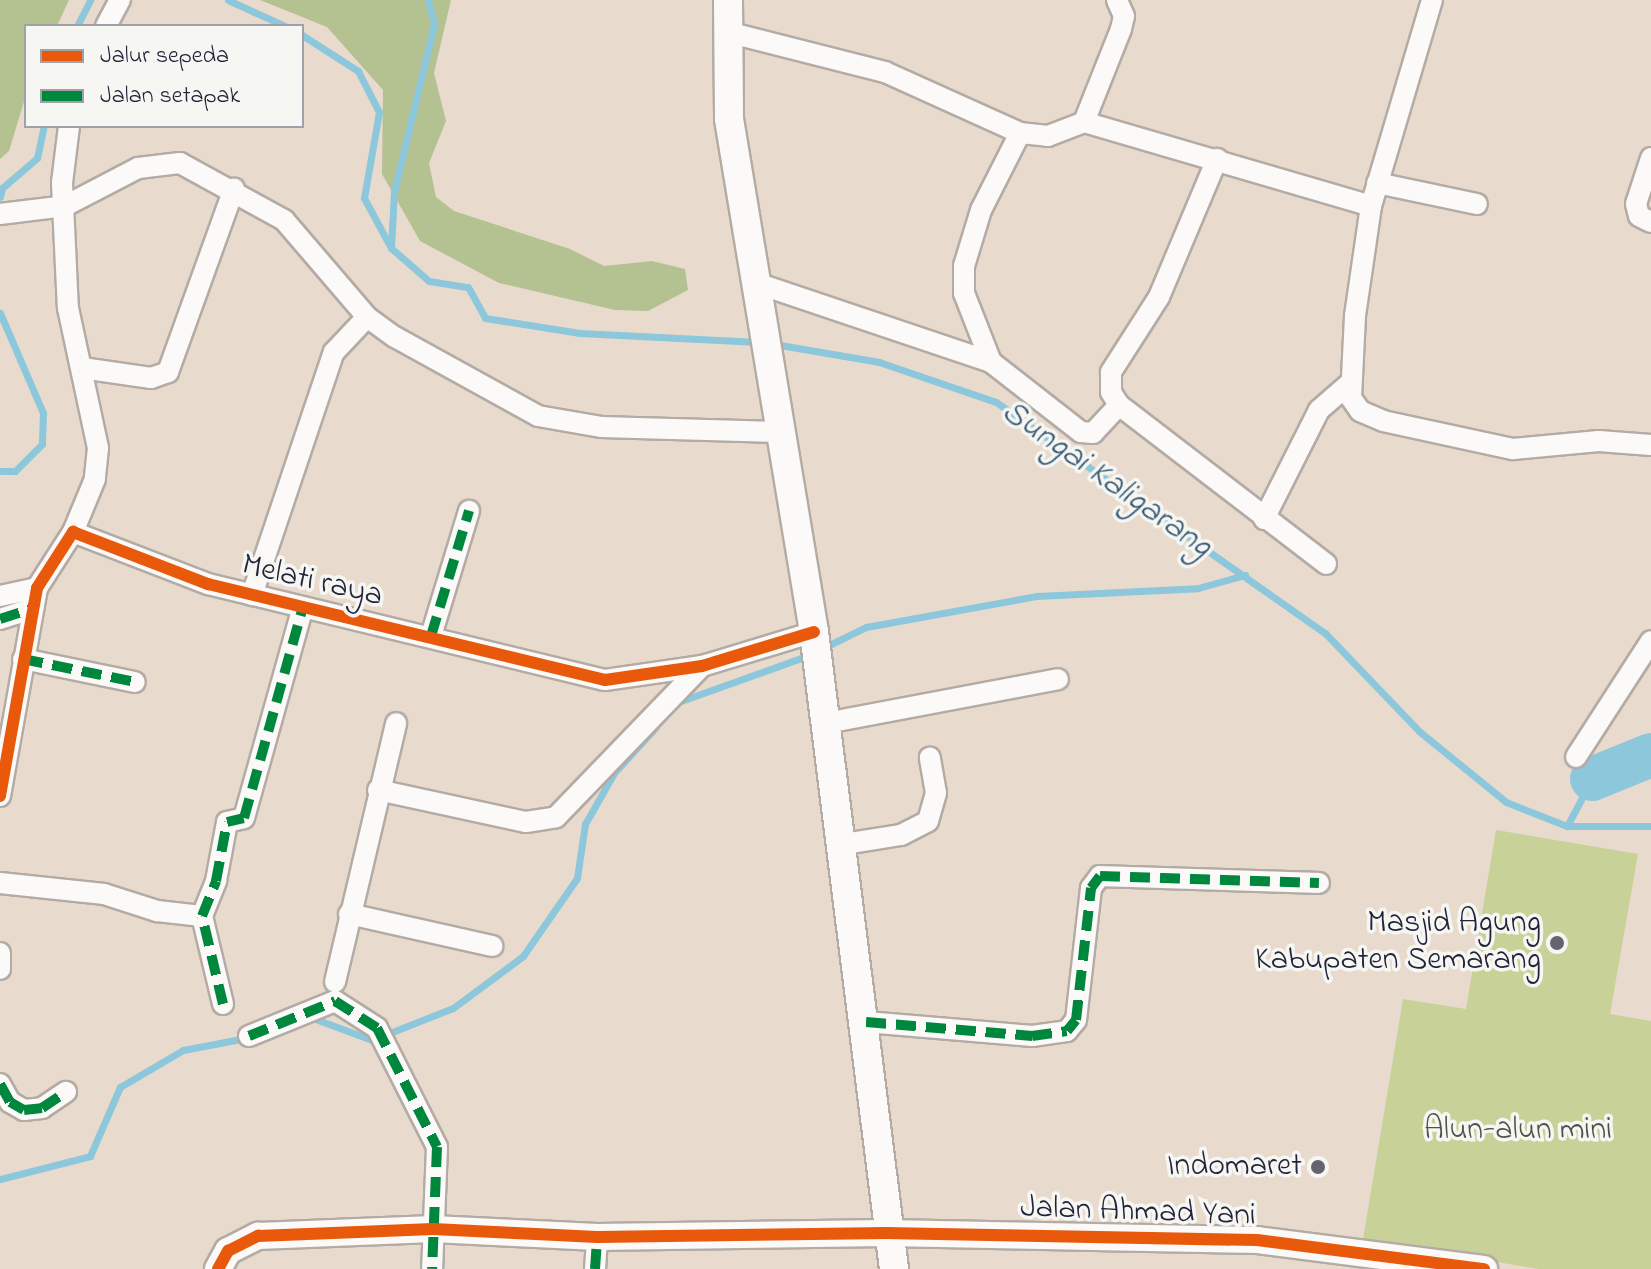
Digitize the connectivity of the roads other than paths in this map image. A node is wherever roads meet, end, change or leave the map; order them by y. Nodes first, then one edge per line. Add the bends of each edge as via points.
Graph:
1 (120, 0) edge
2 (728, 0) edge
3 (1117, 0) edge
4 (1432, 0) edge
5 (107, 24) edge
6 (727, 32) junction
7 (1084, 122) junction
8 (69, 128) edge
9 (1020, 133) junction
10 (1651, 158) edge
11 (1217, 159) junction
12 (1377, 183) junction
13 (234, 189) junction
14 (1477, 204) dead end
15 (65, 206) junction
16 (1371, 206) junction
17 (9, 214) edge
18 (1651, 222) edge
19 (759, 290) junction
20 (367, 317) junction
21 (991, 362) junction
22 (82, 368) junction
23 (1349, 384) junction
24 (1119, 405) junction
25 (777, 432) junction
26 (1651, 445) edge
27 (469, 511) dead end
28 (1264, 519) junction
29 (73, 532) junction
30 (1326, 564) dead end
31 (252, 595) junction
32 (0, 596) edge
33 (35, 598) junction
34 (303, 607) junction
35 (0, 619) edge
36 (431, 636) junction
37 (1651, 641) edge
38 (816, 646) junction
39 (23, 659) junction
40 (702, 666) junction
41 (1058, 679) dead end
42 (135, 682) dead end
43 (396, 723) dead end
44 (826, 723) junction
45 (1576, 757) dead end
46 (930, 758) dead end
47 (378, 790) junction
48 (0, 796) edge
49 (844, 844) junction
50 (0, 883) edge
51 (1319, 883) dead end
52 (349, 914) junction
53 (202, 916) junction
54 (492, 946) dead end
55 (0, 953) edge
56 (0, 969) edge
57 (335, 982) dead end
58 (223, 1004) dead end
59 (866, 1022) junction
60 (249, 1036) dead end
61 (0, 1084) edge
62 (66, 1092) dead end
63 (433, 1229) junction
64 (886, 1233) junction
65 (597, 1237) junction
66 (218, 1269) edge
67 (432, 1269) edge
68 (595, 1269) edge
69 (894, 1269) edge
70 (1484, 1269) edge

1 - 5 street
2 - 6 main road
3 - 7 street via 1124,16 1121,29
4 - 12 street
6 - 9 street via 885,72
6 - 19 main road via 729,119
7 - 9 street via 1048,136
7 - 11 street
8 - 15 street via 63,156
9 - 21 street via 981,210 964,266 964,293
10 - 18 street via 1636,204 1639,216
11 - 16 street
11 - 24 street via 1159,297 1111,372 1111,392
12 - 14 street
12 - 16 street
13 - 15 street via 180,163 162,164 111,178
13 - 20 street via 302,236
13 - 22 street via 168,372 151,378
15 - 17 street
15 - 22 street via 68,308
16 - 23 street
19 - 21 street
19 - 25 main road
20 - 25 street via 554,421
20 - 31 street via 334,352
21 - 24 street via 1081,432 1093,433
22 - 29 street via 98,463
23 - 26 street via 1356,406 1367,415 1513,449 1599,441
23 - 28 street via 1319,410
24 - 28 street
25 - 38 main road
27 - 36 street
28 - 30 street
29 - 31 street, Melati raya via 166,569
29 - 33 street
31 - 34 street, Melati raya
32 - 33 street
33 - 35 street
33 - 39 street
34 - 36 street, Melati raya
34 - 53 street via 244,818 227,822 216,881
36 - 40 street, Melati raya via 605,680
37 - 45 street
38 - 40 street, Melati raya
38 - 44 main road
39 - 42 street
39 - 48 street
40 - 47 street via 556,817 526,822
41 - 44 street
43 - 47 street
44 - 49 main road
46 - 49 street via 936,793 928,821 901,835
47 - 52 street
49 - 59 main road
50 - 53 street via 104,894 157,911
51 - 59 street via 1100,876 1091,888 1076,1020 1067,1031 1032,1036
52 - 54 street
52 - 57 street
53 - 58 street
55 - 56 street
59 - 64 main road
60 - 63 street via 335,1001 380,1036 437,1147
61 - 62 street via 10,1102 24,1110 42,1108
63 - 65 street, Jalan Ahmad Yani
63 - 66 street, Jalan Ahmad Yani via 258,1236 228,1251
63 - 67 street
64 - 65 street, Jalan Ahmad Yani
64 - 69 main road
64 - 70 street, Jalan Ahmad Yani via 1257,1240
65 - 68 street

